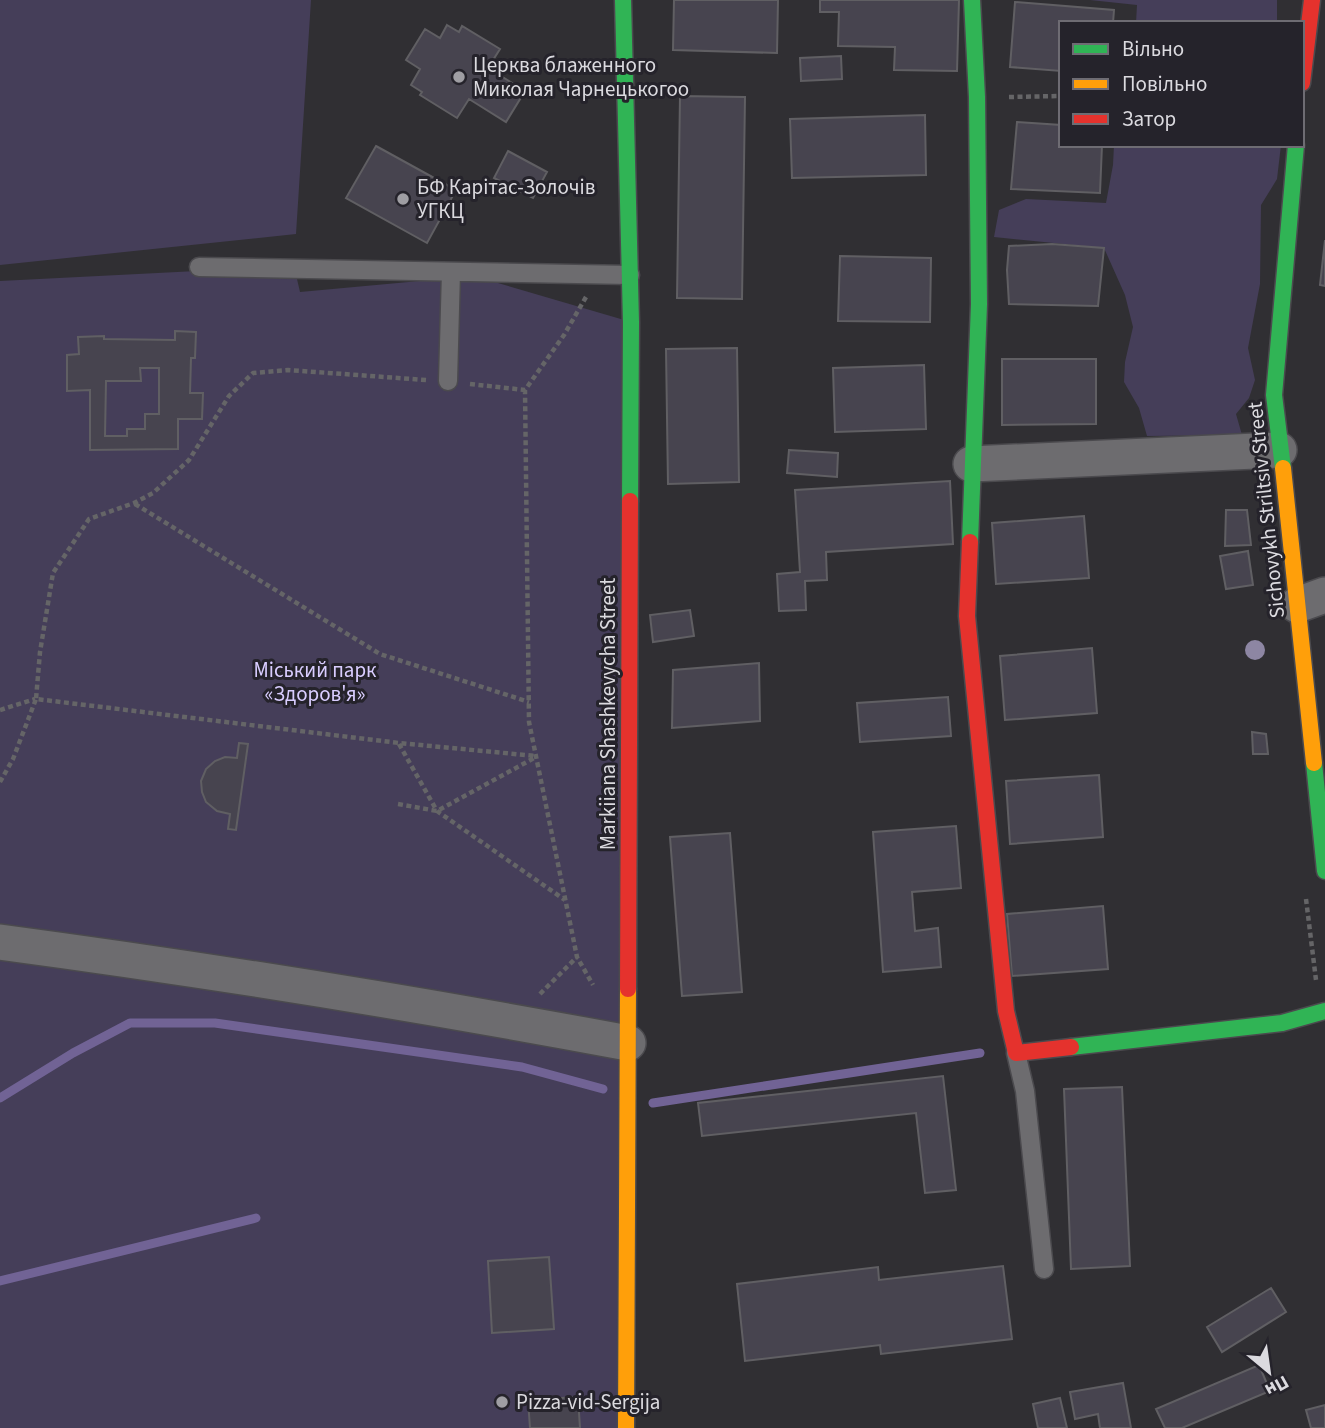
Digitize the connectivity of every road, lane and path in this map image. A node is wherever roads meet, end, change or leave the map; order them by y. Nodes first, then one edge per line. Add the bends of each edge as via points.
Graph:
1 (623, 0) edge
2 (972, 0) edge
3 (1312, 0) edge
4 (1304, 66) edge
5 (1059, 96) edge
6 (977, 97) junction
7 (1296, 147) edge
8 (199, 267) dead end
9 (451, 272) junction
10 (600, 275) junction
11 (630, 275) junction
12 (448, 381) junction
13 (524, 390) junction
14 (1279, 450) junction
15 (971, 464) junction
16 (134, 503) junction
17 (1311, 600) edge
18 (36, 699) junction
19 (529, 702) junction
20 (0, 710) edge
21 (399, 743) junction
22 (536, 756) junction
23 (0, 782) edge
24 (398, 804) dead end
25 (437, 811) junction
26 (1325, 871) edge
27 (565, 901) junction
28 (0, 942) edge
29 (577, 957) junction
30 (596, 989) dead end
31 (1325, 1011) edge
32 (512, 1022) junction
33 (628, 1043) junction
34 (1016, 1053) junction
35 (1044, 1269) dead end
36 (626, 1428) edge

1 - 11 street, Markiiana Shashkevycha Street
2 - 6 street
3 - 4 street
5 - 6 path
6 - 15 street via 978,337
7 - 14 street, Sichovykh Striltsiv Street via 1274,396
8 - 9 lane
9 - 10 lane
9 - 12 lane
10 - 11 lane
10 - 13 path
11 - 33 street, Markiiana Shashkevycha Street
12 - 13 path
12 - 16 path via 288,370 253,373 229,396 189,460 153,494
13 - 19 path
14 - 15 street
14 - 17 street, Sichovykh Striltsiv Street via 1291,533
15 - 34 street via 967,616 1006,1011
16 - 18 path via 89,519 53,573
16 - 19 path via 380,654
17 - 26 street, Sichovykh Striltsiv Street
18 - 20 path
18 - 21 path
18 - 23 path
19 - 22 path
21 - 22 path
21 - 25 path
22 - 25 path
22 - 27 path
24 - 25 path
25 - 27 path
27 - 29 path
28 - 32 street via 205,970
29 - 30 path
29 - 32 path
31 - 34 street via 1282,1023
32 - 33 street
33 - 36 street, Markiiana Shashkevycha Street
34 - 35 lane via 1025,1091

